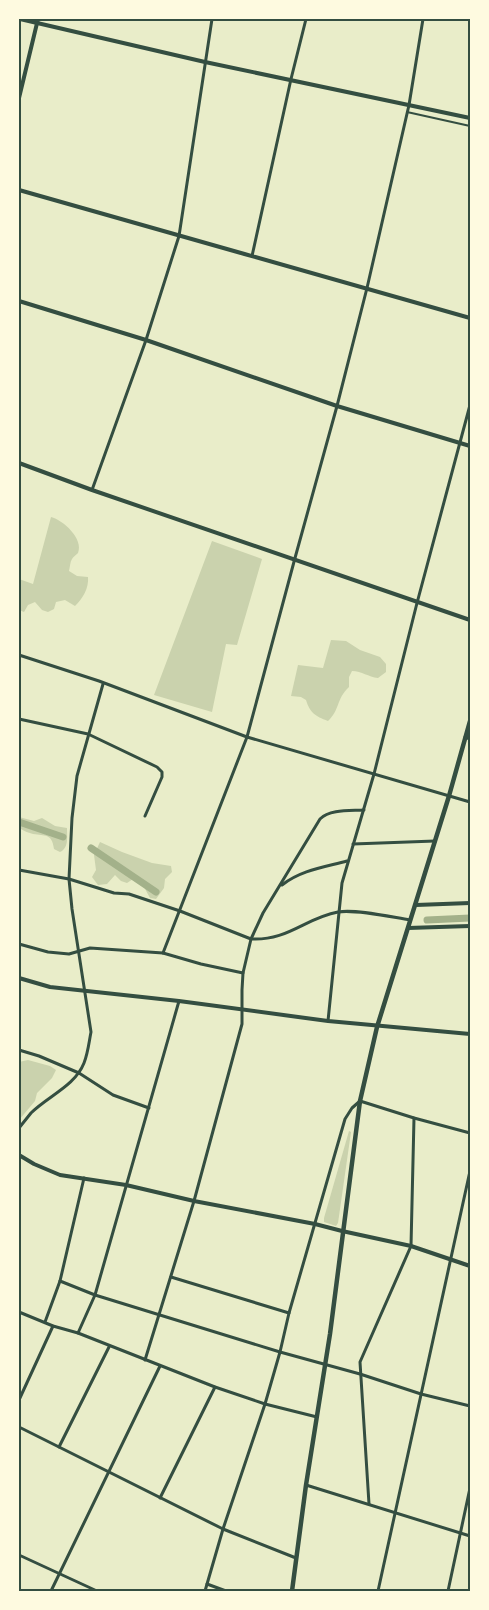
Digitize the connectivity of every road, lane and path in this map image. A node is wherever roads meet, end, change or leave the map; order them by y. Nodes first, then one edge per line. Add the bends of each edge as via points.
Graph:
1 (20, 19) edge
2 (212, 19) edge
3 (306, 19) edge
4 (423, 19) edge
5 (37, 21) edge
6 (205, 62) junction
7 (291, 79) junction
8 (19, 98) edge
9 (409, 105) junction
10 (407, 112) junction
11 (470, 118) edge
12 (470, 126) edge
13 (19, 190) edge
14 (178, 236) junction
15 (252, 256) junction
16 (367, 288) junction
17 (19, 301) edge
18 (470, 318) edge
19 (146, 340) junction
20 (470, 405) edge
21 (337, 406) junction
22 (460, 443) junction
23 (470, 446) edge
24 (19, 463) edge
25 (92, 490) junction
26 (294, 558) junction
27 (417, 601) junction
28 (470, 620) edge
29 (19, 655) edge
30 (103, 684) junction
31 (19, 719) edge
32 (470, 722) edge
33 (88, 734) junction
34 (247, 738) junction
35 (468, 738) edge
36 (374, 774) junction
37 (449, 796) junction
38 (470, 802) edge
39 (364, 810) junction
40 (146, 816) dead end
41 (435, 841) junction
42 (353, 844) junction
43 (347, 861) junction
44 (19, 870) edge
45 (69, 878) junction
46 (280, 886) junction
47 (470, 903) edge
48 (416, 905) junction
49 (180, 911) junction
50 (339, 912) junction
51 (410, 920) junction
52 (470, 926) edge
53 (408, 928) junction
54 (251, 939) junction
55 (19, 944) edge
56 (79, 951) junction
57 (163, 953) junction
58 (243, 973) junction
59 (19, 978) edge
60 (85, 990) junction
61 (179, 1001) junction
62 (242, 1010) junction
63 (328, 1021) junction
64 (377, 1026) junction
65 (470, 1034) edge
66 (19, 1050) edge
67 (79, 1073) junction
68 (360, 1101) junction
69 (149, 1108) junction
70 (414, 1118) junction
71 (19, 1128) edge
72 (470, 1133) edge
73 (19, 1155) edge
74 (470, 1171) edge
75 (84, 1178) junction
76 (126, 1185) junction
77 (194, 1201) junction
78 (315, 1224) junction
79 (342, 1231) junction
80 (411, 1246) junction
81 (450, 1260) junction
82 (470, 1266) edge
83 (171, 1277) junction
84 (60, 1281) junction
85 (95, 1295) junction
86 (19, 1312) edge
87 (289, 1313) junction
88 (159, 1315) junction
89 (45, 1322) junction
90 (53, 1326) junction
91 (78, 1333) junction
92 (109, 1346) junction
93 (280, 1352) junction
94 (145, 1360) junction
95 (325, 1365) junction
96 (160, 1366) junction
97 (360, 1374) junction
98 (215, 1387) junction
99 (421, 1394) junction
100 (19, 1400) edge
101 (264, 1404) junction
102 (470, 1406) edge
103 (317, 1417) junction
104 (19, 1427) edge
105 (59, 1447) junction
106 (109, 1472) junction
107 (306, 1485) junction
108 (470, 1488) edge
109 (160, 1498) junction
110 (369, 1504) junction
111 (395, 1512) junction
112 (223, 1529) junction
113 (461, 1533) junction
114 (470, 1536) edge
115 (19, 1555) edge
116 (296, 1558) junction
117 (58, 1574) junction
118 (207, 1584) junction
119 (50, 1591) edge
120 (97, 1591) edge
121 (205, 1591) edge
122 (226, 1591) edge
123 (292, 1591) edge
124 (378, 1591) edge
125 (448, 1591) edge

1 - 5 street
2 - 6 street
3 - 7 street
4 - 9 street
5 - 6 street
5 - 8 street
6 - 7 street
6 - 14 street
7 - 9 street
7 - 15 street
9 - 10 street
9 - 11 street
10 - 12 lane
10 - 16 street
13 - 14 street
14 - 15 street
14 - 19 street
15 - 16 street
16 - 18 street
16 - 21 street
17 - 19 street
19 - 21 street
19 - 25 street
20 - 22 street
21 - 22 street
21 - 26 street
22 - 23 street
22 - 27 street
24 - 25 street
25 - 26 street
26 - 27 street
26 - 34 street
27 - 28 street
27 - 36 street
29 - 30 street
30 - 33 street
30 - 34 street
31 - 33 street
32 - 35 main road
33 - 40 street via 157,766 162,772 160,786
33 - 45 street via 72,818
34 - 36 street
34 - 49 street
35 - 37 main road
36 - 37 street
36 - 39 street
37 - 38 street
37 - 41 main road
39 - 42 street
39 - 46 street via 323,816
41 - 42 street
41 - 48 main road
42 - 43 street
43 - 46 street via 304,872
43 - 50 street
44 - 45 street
45 - 49 street
45 - 56 street
46 - 54 street
47 - 48 street
48 - 51 main road
49 - 54 street
49 - 57 street
50 - 51 street
50 - 54 street via 275,938
50 - 63 street
51 - 53 main road
52 - 53 street
53 - 64 main road
54 - 58 street
55 - 56 street via 56,953
56 - 57 street via 90,948
56 - 60 street
57 - 58 street
58 - 62 street
59 - 60 street via 50,987
60 - 61 street
60 - 67 street via 91,1032 85,1062
61 - 62 street
61 - 69 street
62 - 63 street
62 - 77 street via 242,1024
63 - 64 street
64 - 65 street
64 - 68 main road
66 - 67 street
67 - 69 street via 113,1095
67 - 71 street
68 - 70 street
68 - 78 street via 345,1120
68 - 79 main road
69 - 76 street
70 - 72 street
70 - 80 street
73 - 75 street via 60,1175
74 - 81 street
75 - 76 street
75 - 84 street
76 - 77 street
76 - 85 street
77 - 78 street
77 - 83 street
78 - 79 street
78 - 87 street
79 - 80 street
79 - 95 main road
80 - 81 street
80 - 97 street via 360,1362
81 - 82 street
81 - 99 street
83 - 87 street
83 - 88 street
84 - 85 street
84 - 89 street
85 - 88 street
85 - 91 street
86 - 89 street
87 - 93 street
88 - 93 street
88 - 94 street
89 - 90 street
90 - 91 street
90 - 100 street
91 - 92 street
92 - 94 street
92 - 105 street
93 - 95 street
93 - 101 street
94 - 96 street
95 - 97 street
95 - 103 main road
96 - 98 street
96 - 106 street
97 - 99 street
97 - 110 street
98 - 101 street
98 - 109 street
99 - 102 street
99 - 111 street
101 - 103 street
101 - 112 street
103 - 107 main road
104 - 105 street
105 - 106 street
106 - 109 street
106 - 117 street
107 - 110 street
107 - 116 main road
108 - 113 street
109 - 112 street
110 - 111 street
111 - 113 street
111 - 124 street
112 - 116 street
112 - 118 street
113 - 114 street
113 - 125 street
115 - 117 street
116 - 123 main road
117 - 119 street
117 - 120 street
118 - 121 street
118 - 122 street

